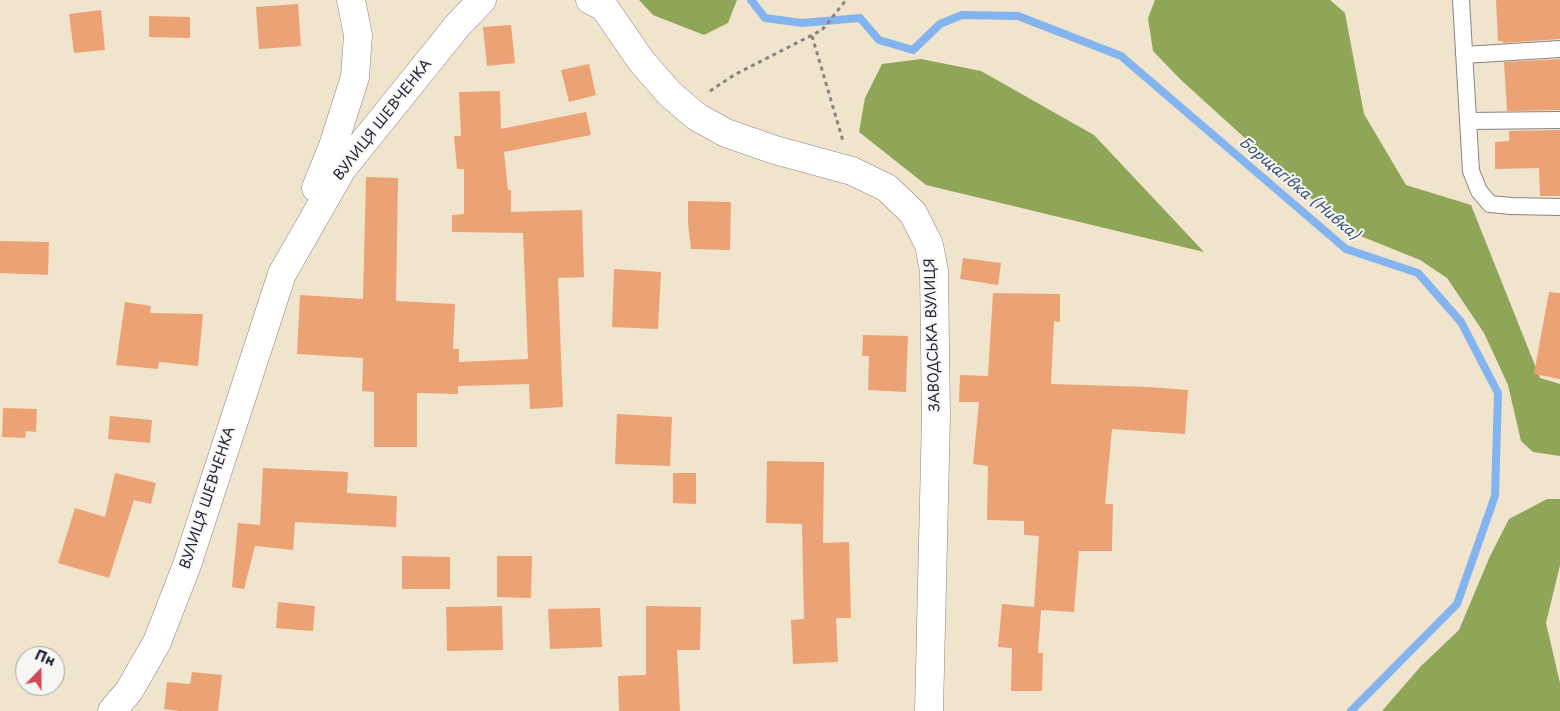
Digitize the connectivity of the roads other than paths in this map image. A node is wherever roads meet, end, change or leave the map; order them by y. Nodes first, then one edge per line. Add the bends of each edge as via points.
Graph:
1 (350, 0) edge
2 (482, 0) edge
3 (590, 0) edge
4 (1461, 0) edge
5 (1560, 49) edge
6 (1464, 55) junction
7 (1560, 120) edge
8 (1468, 121) junction
9 (1560, 207) edge
10 (282, 274) junction
11 (112, 711) edge
12 (929, 711) edge

1 - 10 street, ВУЛИЦЯ ШЕВЧЕНКА via 358,35 355,77 333,146
2 - 10 street, ВУЛИЦЯ ШЕВЧЕНКА via 342,168
3 - 12 street, ЗАВОДСЬКА ВУЛИЦЯ via 604,7 642,62 670,94 697,117 742,139 852,171 887,188 913,213 929,245 934,271 936,416
4 - 6 lane
5 - 6 lane
6 - 8 lane
7 - 8 lane
8 - 9 lane via 1471,171 1479,191 1490,204
10 - 11 street, ВУЛИЦЯ ШЕВЧЕНКА via 187,565 157,642 129,691

